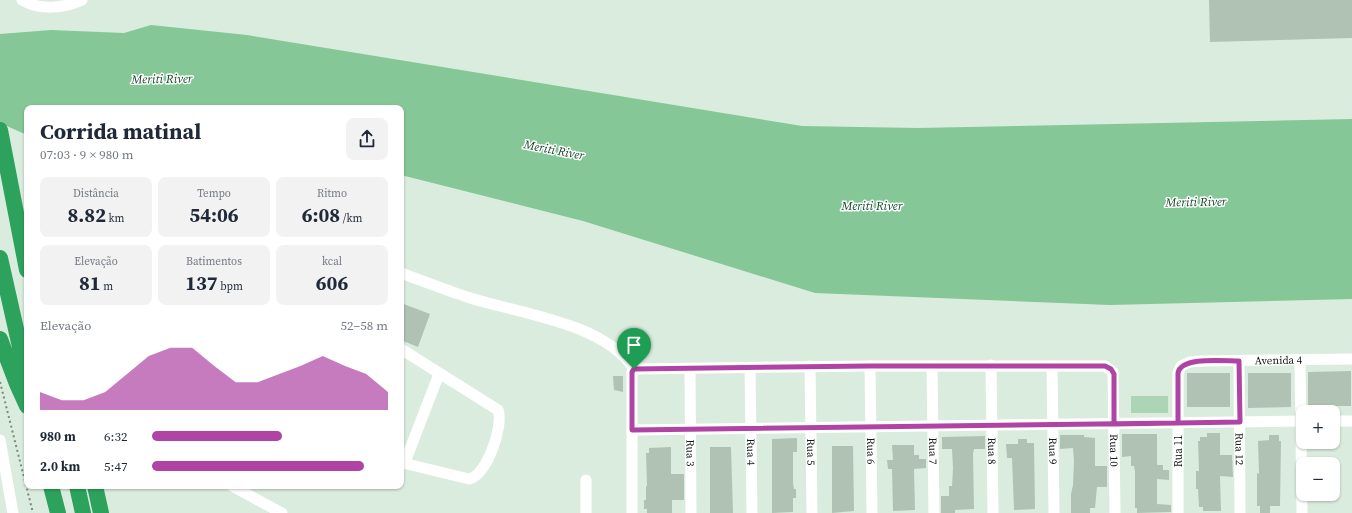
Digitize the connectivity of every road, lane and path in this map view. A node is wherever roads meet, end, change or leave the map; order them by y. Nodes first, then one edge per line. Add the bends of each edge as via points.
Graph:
1 (22, 0) edge
2 (82, 0) edge
3 (0, 130) edge
4 (10, 186) junction
5 (24, 225) edge
6 (24, 255) edge
7 (0, 258) edge
8 (404, 274) edge
9 (0, 339) edge
10 (404, 352) edge
11 (1352, 359) edge
12 (1300, 360) junction
13 (1239, 361) junction
14 (24, 365) edge
15 (991, 365) junction
16 (810, 366) junction
17 (870, 366) junction
18 (932, 366) junction
19 (1052, 366) junction
20 (1181, 366) joint
21 (750, 368) junction
22 (633, 369) junction
23 (690, 369) junction
24 (439, 374) junction
25 (0, 382) edge
26 (24, 400) edge
27 (1301, 405) edge
28 (1296, 421) edge
29 (1340, 421) edge
30 (1352, 421) edge
31 (1240, 422) junction
32 (1178, 423) junction
33 (1053, 424) junction
34 (1114, 424) junction
35 (992, 425) junction
36 (933, 426) junction
37 (871, 427) junction
38 (750, 428) junction
39 (810, 428) junction
40 (690, 429) junction
41 (632, 430) junction
42 (0, 440) edge
43 (1302, 449) edge
44 (24, 477) edge
45 (586, 480) dead end
46 (27, 489) edge
47 (52, 489) edge
48 (78, 489) edge
49 (96, 489) edge
50 (238, 489) edge
51 (13, 513) edge
52 (33, 513) edge
53 (58, 513) edge
54 (83, 513) edge
55 (101, 513) edge
56 (282, 513) edge
57 (586, 513) edge
58 (632, 513) edge
59 (691, 513) edge
60 (752, 513) edge
61 (812, 513) edge
62 (872, 513) edge
63 (934, 513) edge
64 (993, 513) edge
65 (1054, 513) edge
66 (1115, 513) edge
67 (1178, 513) edge
68 (1240, 513) edge
69 (1302, 513) edge

1 - 2 street via 27,4 43,7 74,4
3 - 4 highway
4 - 5 highway
4 - 6 highway
7 - 14 highway
8 - 22 street via 468,297 566,325 608,343
9 - 26 highway
10 - 24 street
11 - 12 street, Avenida 4
12 - 13 street, Avenida 4
12 - 27 street
13 - 20 street, Avenida 4 via 1190,362
13 - 31 street, Rua 12
15 - 18 street
15 - 19 street
15 - 35 street, Rua 8
16 - 17 street
16 - 21 street
16 - 39 street, Rua 5
17 - 18 street
17 - 37 street, Rua 6
18 - 36 street, Rua 7
19 - 33 street, Rua 9
19 - 34 street, Rua 10 via 1108,367 1114,374
20 - 32 street, Rua 11 via 1178,373
21 - 23 street
21 - 38 street, Rua 4
22 - 23 street
22 - 41 street
23 - 40 street, Rua 3
24 - 24 street via 405,462 473,478 489,459 499,413 496,408
25 - 44 path
28 - 31 street
29 - 30 street
31 - 32 street
31 - 68 street, Rua 12
32 - 34 street
32 - 67 street, Rua 11
33 - 34 street
33 - 35 street
33 - 65 street, Rua 9
34 - 66 street, Rua 10
35 - 36 street
35 - 64 street, Rua 8
36 - 37 street
36 - 63 street, Rua 7
37 - 39 street
37 - 62 street, Rua 6
38 - 39 street
38 - 40 street
38 - 60 street, Rua 4
39 - 61 street, Rua 5
40 - 41 street
40 - 59 street, Rua 3
41 - 58 street
42 - 51 street
43 - 69 street
45 - 57 street
46 - 52 path
47 - 53 highway
48 - 54 highway
49 - 55 highway
50 - 56 street

